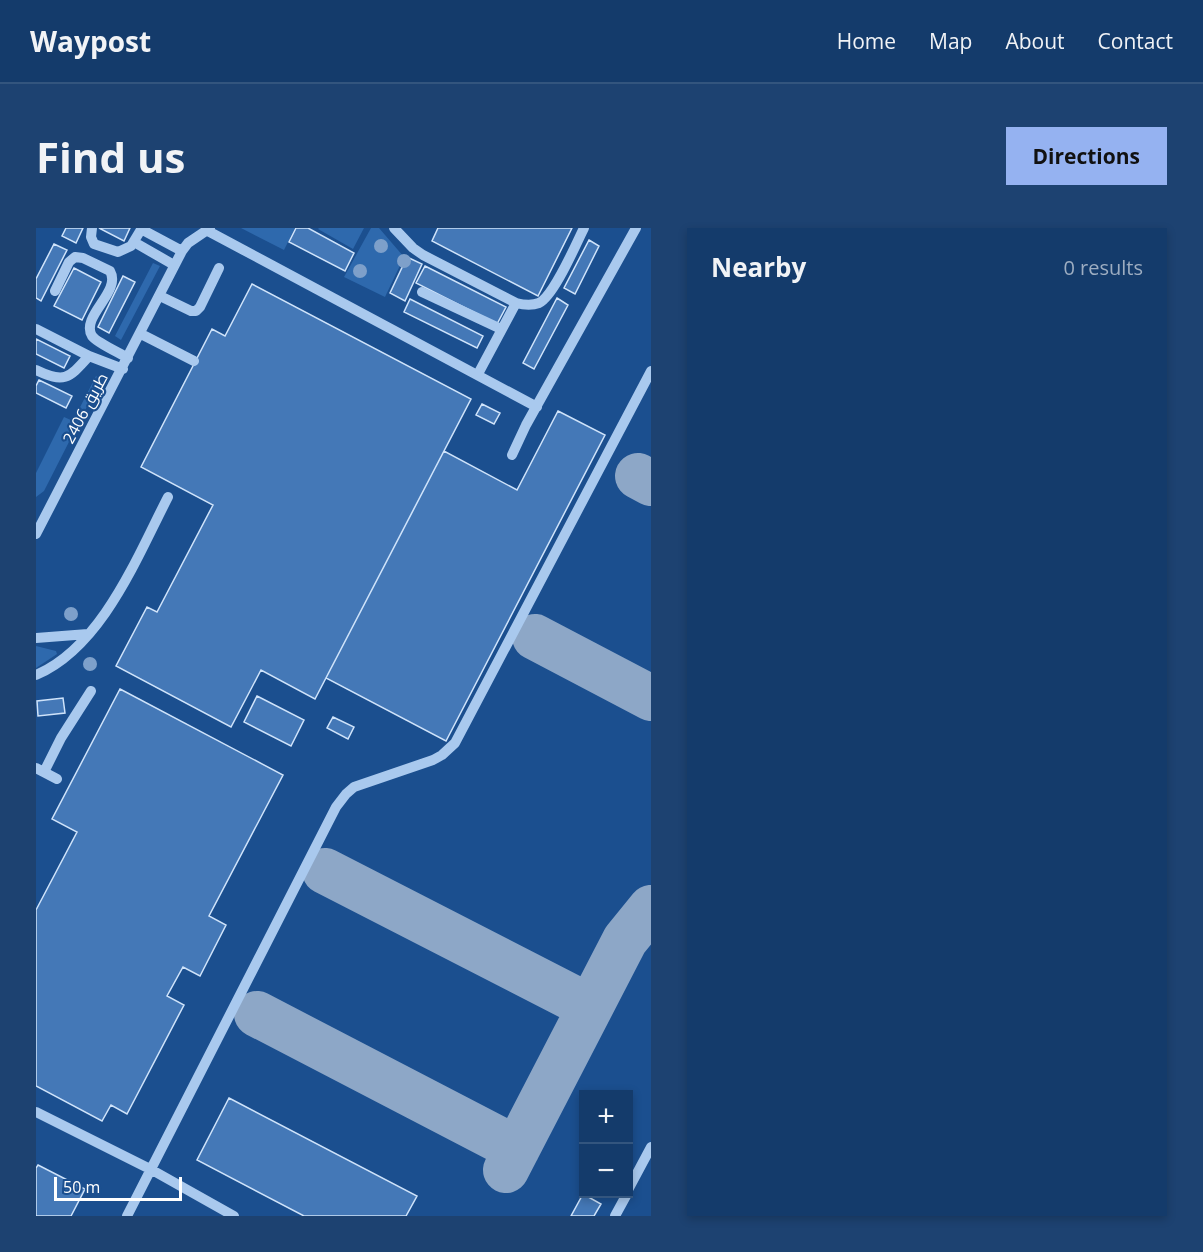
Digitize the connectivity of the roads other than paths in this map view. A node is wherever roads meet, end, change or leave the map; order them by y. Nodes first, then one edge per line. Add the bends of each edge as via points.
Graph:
1 (92, 228) edge
2 (394, 228) edge
3 (584, 228) edge
4 (636, 228) edge
5 (141, 229) edge
6 (209, 229) edge
7 (134, 242) junction
8 (182, 251) junction
9 (174, 265) junction
10 (219, 268) dead end
11 (55, 291) dead end
12 (422, 292) dead end
13 (160, 296) junction
14 (516, 303) junction
15 (36, 329) edge
16 (501, 329) junction
17 (141, 334) junction
18 (88, 356) junction
19 (128, 358) junction
20 (194, 361) dead end
21 (123, 369) junction
22 (36, 370) edge
23 (651, 371) edge
24 (477, 374) junction
25 (537, 406) junction
26 (512, 455) dead end
27 (168, 497) dead end
28 (40, 517) edge
29 (36, 534) edge
30 (88, 634) junction
31 (36, 638) edge
32 (36, 675) edge
33 (92, 690) dead end
34 (40, 770) edge
35 (57, 779) dead end
36 (36, 1112) edge
37 (651, 1147) edge
38 (152, 1170) junction
39 (633, 1182) edge
40 (625, 1198) edge
41 (127, 1216) edge
42 (234, 1216) edge
43 (615, 1216) edge

1 - 7 street via 94,244 113,252 127,249
2 - 14 street via 423,255
3 - 14 street via 545,299 532,305
4 - 25 street
5 - 7 street
5 - 8 street
6 - 8 street
6 - 24 street
7 - 9 street
8 - 9 street, طريق 2406
9 - 13 street, طريق 2406
10 - 13 street via 196,311
11 - 19 street via 75,257 110,271 111,286 90,328 97,340
12 - 16 street
13 - 17 street, طريق 2406
14 - 16 street
15 - 18 street
16 - 24 street
17 - 19 street, طريق 2406
17 - 20 street
18 - 21 street
18 - 22 street via 66,378 53,378
19 - 21 street, طريق 2406
21 - 28 street, طريق 2406
23 - 38 street via 455,743 433,760 354,788 336,807
24 - 25 street
25 - 26 street
27 - 30 street via 114,601
28 - 29 street, طريق 2406
30 - 31 street
30 - 32 street via 62,660
33 - 34 street
34 - 35 street
36 - 38 street
37 - 39 street
38 - 41 street
38 - 42 street
40 - 43 street

